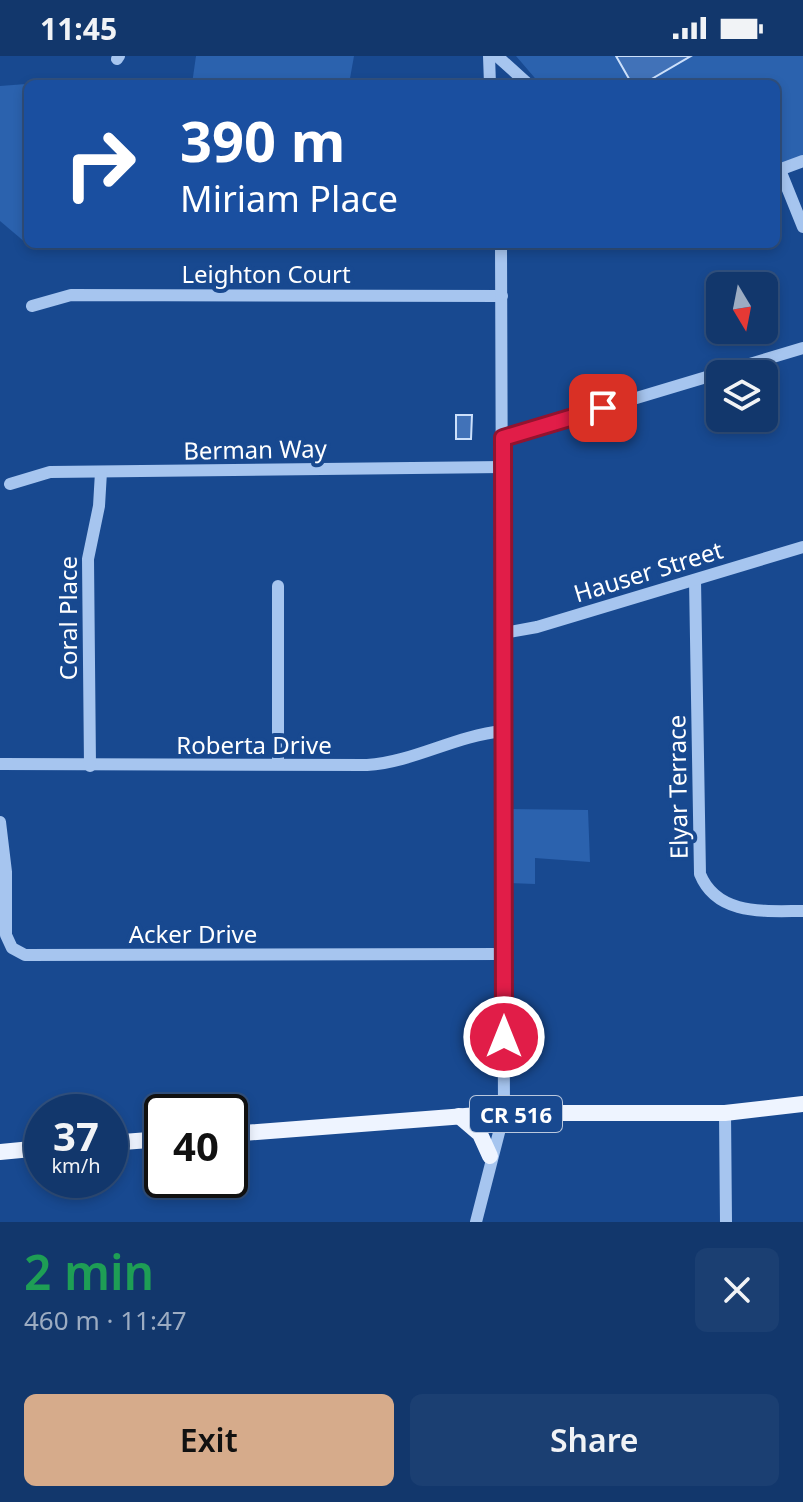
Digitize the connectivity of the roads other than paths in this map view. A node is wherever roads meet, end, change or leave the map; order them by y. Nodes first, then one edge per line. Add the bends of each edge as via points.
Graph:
1 (489, 56) edge
2 (497, 56) edge
3 (490, 80) edge
4 (524, 80) edge
5 (803, 161) edge
6 (780, 169) edge
7 (780, 175) edge
8 (803, 227) edge
9 (501, 248) edge
10 (502, 296) junction
11 (32, 306) dead end
12 (803, 348) edge
13 (503, 438) junction
14 (503, 467) junction
15 (101, 472) junction
16 (10, 484) dead end
17 (803, 547) edge
18 (695, 580) junction
19 (278, 586) dead end
20 (504, 633) junction
21 (503, 731) junction
22 (0, 764) edge
23 (278, 764) junction
24 (90, 766) junction
25 (0, 822) edge
26 (803, 911) edge
27 (504, 954) junction
28 (803, 1104) edge
29 (504, 1113) junction
30 (725, 1113) junction
31 (459, 1116) junction
32 (248, 1133) edge
33 (24, 1150) edge
34 (0, 1152) edge
35 (490, 1156) junction
36 (476, 1222) edge
37 (726, 1222) edge

1 - 3 street
2 - 4 street
5 - 6 street
7 - 8 street
9 - 10 street
10 - 11 street, Leighton Court via 71,295
10 - 13 street
12 - 13 street
13 - 14 street
14 - 15 street, Berman Way
14 - 20 street
15 - 16 street, Berman Way via 42,472
15 - 24 street, Coral Place via 88,559
17 - 18 street, Hauser Street
18 - 20 street, Hauser Street
18 - 26 street, Elyar Terrace via 700,874 711,893 733,906
19 - 23 street
20 - 21 street
21 - 23 street, Roberta Drive via 467,735 380,764
21 - 27 street
22 - 24 street, Roberta Drive
23 - 24 street, Roberta Drive
25 - 27 street, Acker Drive via 6,935 12,948 25,955
27 - 29 street
28 - 30 main road, CR 516
29 - 30 main road, CR 516
29 - 31 main road, CR 516
29 - 35 street
30 - 37 street
31 - 32 main road, CR 516
31 - 35 main road via 480,1134
33 - 34 main road
35 - 36 street

